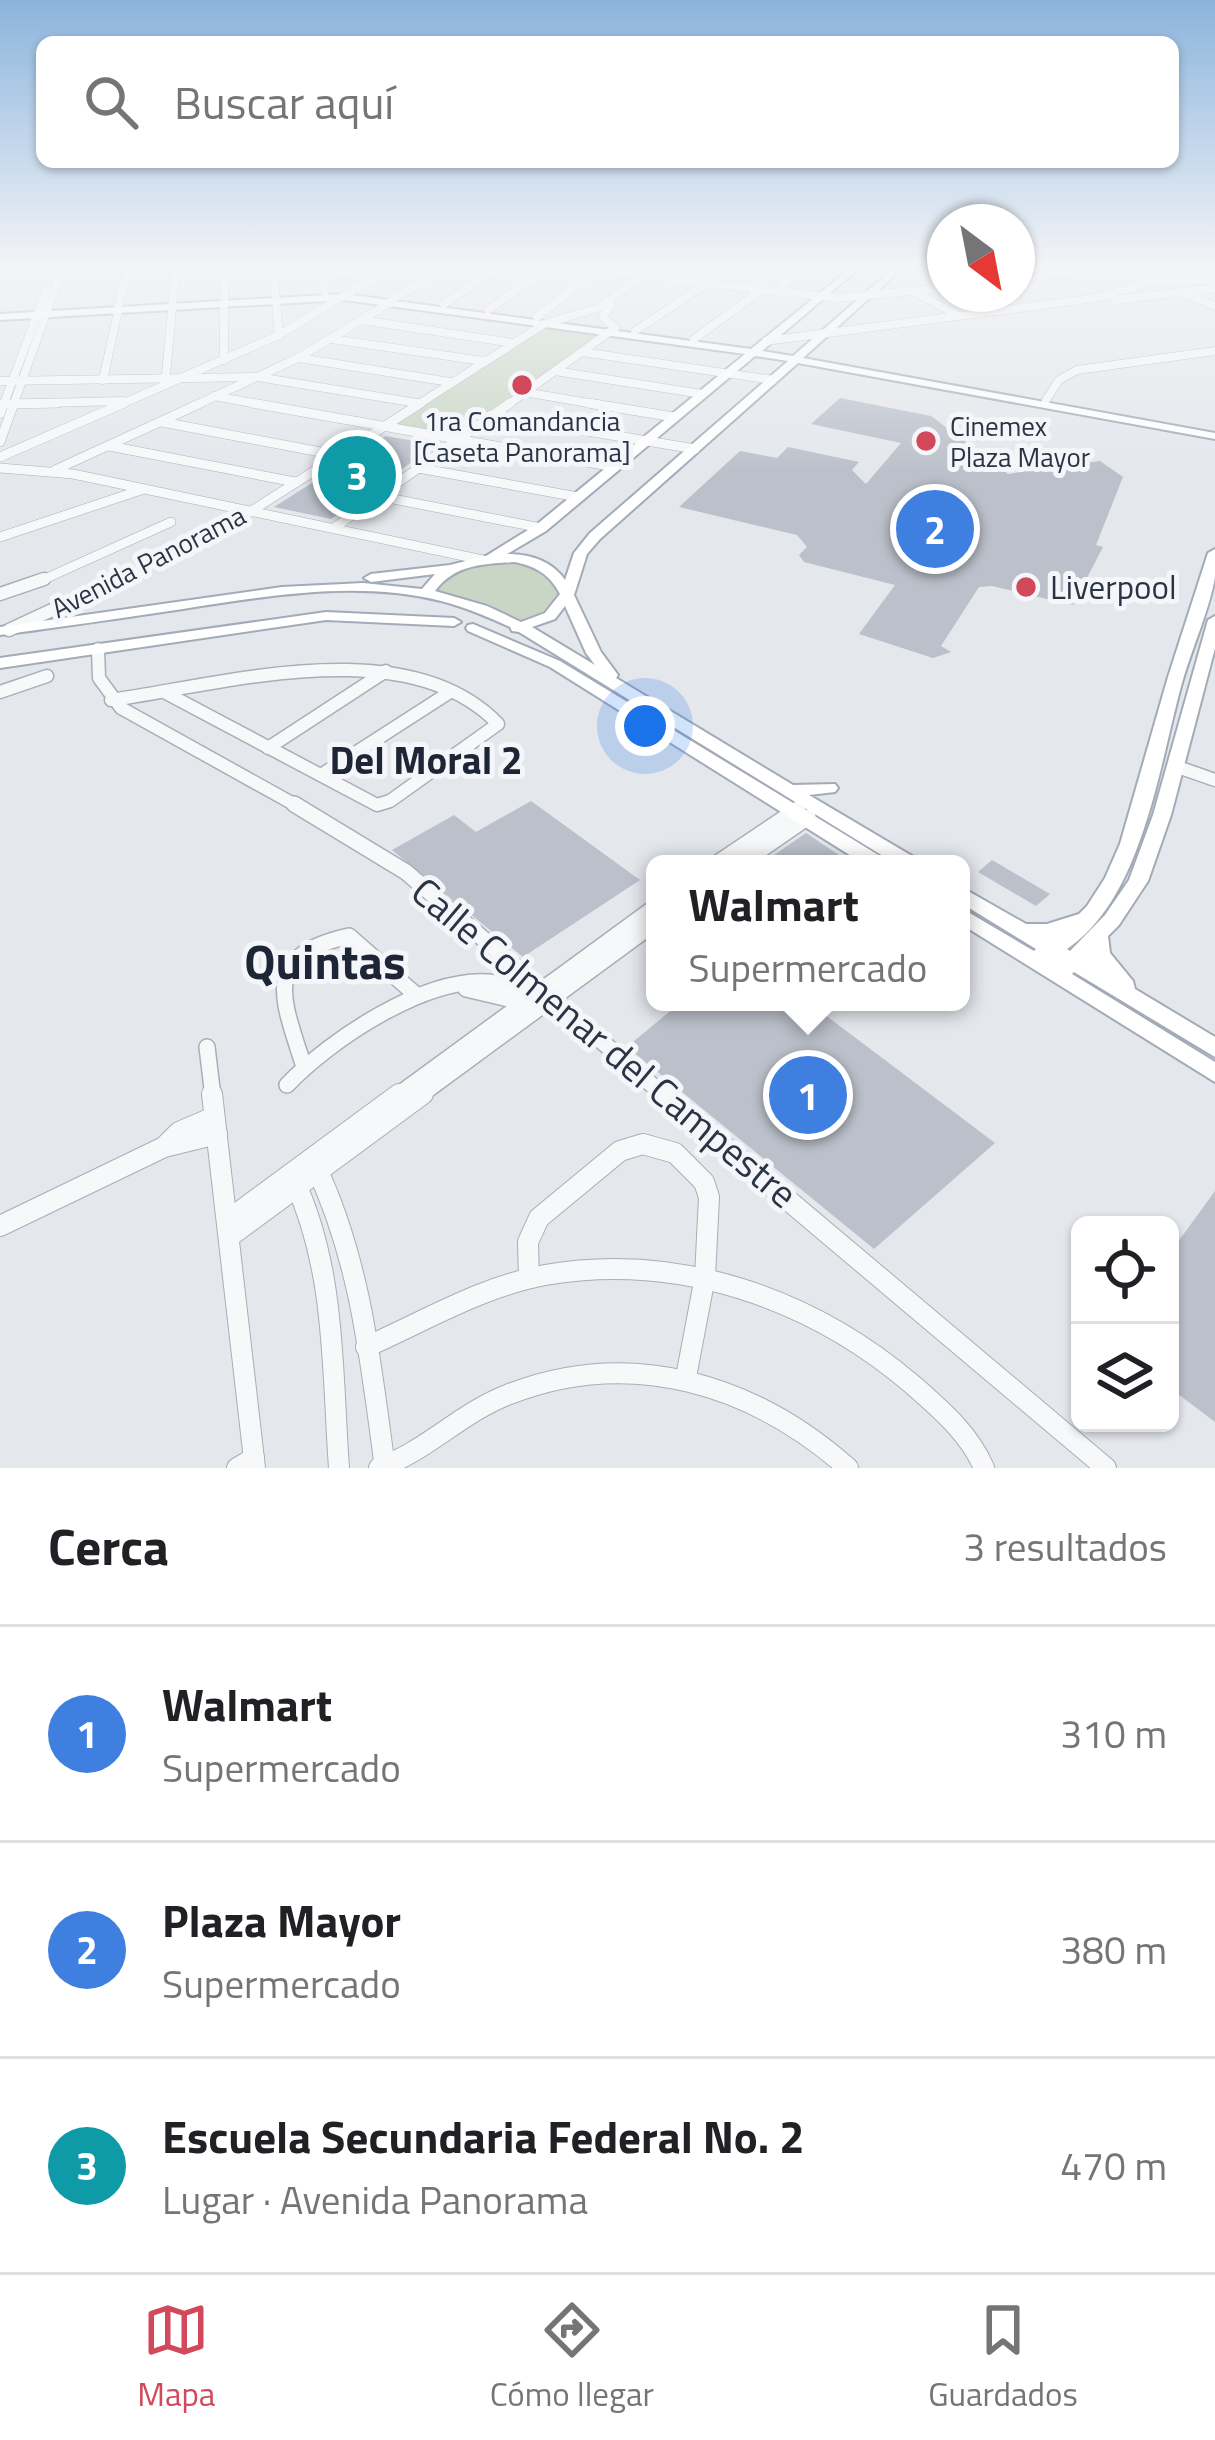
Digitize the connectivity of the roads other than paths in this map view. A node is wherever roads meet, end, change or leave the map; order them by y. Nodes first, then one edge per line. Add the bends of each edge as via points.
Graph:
1 (35, 336) edge
2 (112, 336) edge
3 (170, 336) edge
4 (224, 336) edge
5 (278, 336) edge
6 (334, 336) edge
7 (464, 336) edge
8 (524, 336) edge
9 (605, 336) edge
10 (645, 336) edge
11 (668, 336) edge
12 (699, 336) edge
13 (774, 336) edge
14 (822, 336) junction
15 (825, 336) edge
16 (826, 336) edge
17 (330, 338) junction
18 (694, 339) junction
19 (514, 343) junction
20 (718, 345) junction
21 (759, 347) junction
22 (1215, 350) edge
23 (582, 352) junction
24 (799, 357) junction
25 (298, 358) junction
26 (224, 360) junction
27 (484, 362) junction
28 (732, 369) junction
29 (555, 371) junction
30 (258, 377) junction
31 (182, 378) junction
32 (103, 380) junction
33 (773, 380) junction
34 (0, 381) edge
35 (19, 381) junction
36 (165, 382) junction
37 (451, 382) junction
38 (956, 385) junction
39 (524, 392) junction
40 (702, 394) junction
41 (214, 396) junction
42 (1046, 400) junction
43 (129, 401) junction
44 (75, 402) junction
45 (418, 404) junction
46 (4, 406) edge
47 (491, 415) junction
48 (674, 417) junction
49 (160, 421) junction
50 (71, 427) junction
51 (381, 427) junction
52 (1215, 433) edge
53 (458, 439) junction
54 (647, 441) junction
55 (0, 442) edge
56 (108, 446) junction
57 (695, 449) junction
58 (338, 455) junction
59 (0, 457) edge
60 (615, 467) junction
61 (0, 468) edge
62 (418, 468) junction
63 (54, 471) junction
64 (296, 482) junction
65 (144, 489) junction
66 (378, 496) junction
67 (578, 497) junction
68 (250, 511) junction
69 (172, 522) dead end
70 (334, 528) junction
71 (541, 528) junction
72 (0, 537) edge
73 (1215, 553) edge
74 (487, 560) junction
75 (460, 566) junction
76 (292, 588) junction
77 (427, 592) junction
78 (569, 592) junction
79 (0, 593) edge
80 (1215, 620) edge
81 (454, 622) junction
82 (520, 627) junction
83 (473, 628) junction
84 (5, 630) edge
85 (98, 649) junction
86 (0, 663) edge
87 (386, 671) junction
88 (46, 675) dead end
89 (0, 692) edge
90 (450, 692) junction
91 (628, 692) junction
92 (166, 693) junction
93 (111, 700) junction
94 (268, 748) junction
95 (1174, 766) junction
96 (321, 775) junction
97 (1215, 780) edge
98 (829, 788) dead end
99 (788, 789) junction
100 (807, 810) junction
101 (731, 855) edge
102 (751, 855) edge
103 (866, 855) edge
104 (893, 855) edge
105 (970, 900) edge
106 (646, 914) edge
107 (970, 919) edge
108 (1092, 927) junction
109 (646, 929) edge
110 (1023, 931) junction
111 (1056, 962) junction
112 (415, 994) junction
113 (536, 996) junction
114 (1138, 1001) junction
115 (207, 1047) dead end
116 (1215, 1048) edge
117 (304, 1067) junction
118 (1215, 1072) edge
119 (287, 1085) dead end
120 (216, 1126) junction
121 (314, 1165) junction
122 (294, 1180) junction
123 (0, 1226) edge
124 (228, 1229) junction
125 (704, 1277) junction
126 (529, 1278) junction
127 (365, 1347) junction
128 (686, 1377) junction
129 (249, 1464) edge
130 (339, 1468) edge
131 (383, 1468) edge
132 (848, 1468) edge
133 (984, 1468) edge
134 (1106, 1468) edge

1 - 35 street
2 - 32 street
3 - 36 street
4 - 26 street
5 - 26 street
6 - 17 street
7 - 19 street
8 - 19 street, Avenida Panorama
9 - 23 street
10 - 20 main road
11 - 18 main road
12 - 18 street
13 - 21 main road
14 - 15 street
14 - 16 street
14 - 21 street
14 - 24 main road
17 - 25 street
17 - 27 street
18 - 20 main road
19 - 27 street, Avenida Panorama
20 - 21 main road
20 - 21 main road
20 - 28 main road via 736,357
21 - 24 main road
21 - 28 main road
22 - 42 street via 1077,370
23 - 28 street
23 - 29 street
24 - 33 main road
24 - 38 main road
25 - 30 street
25 - 37 street
26 - 31 street
27 - 37 street, Avenida Panorama
28 - 33 street
28 - 40 main road
29 - 39 street
29 - 40 street
30 - 31 street
30 - 41 street
30 - 45 street
31 - 36 street
32 - 35 street
32 - 36 street
33 - 57 main road
34 - 35 street
35 - 46 street
36 - 43 street
37 - 45 street, Avenida Panorama
38 - 42 main road
38 - 52 main road
39 - 47 street
39 - 48 street
40 - 48 main road
41 - 49 street
41 - 51 street
42 - 52 main road
43 - 44 street
43 - 50 street
44 - 46 street
44 - 50 street
45 - 51 street, Avenida Panorama
46 - 55 street
47 - 53 street
47 - 54 street
48 - 54 main road
49 - 56 street
49 - 58 street
50 - 59 street
51 - 53 street
51 - 58 street, Avenida Panorama
53 - 60 street
53 - 62 street
54 - 57 street
54 - 60 main road
56 - 63 street
56 - 64 street
57 - 78 main road via 587,545
58 - 64 street, Avenida Panorama
60 - 67 main road
61 - 63 street
62 - 66 street
62 - 67 street
63 - 65 street
64 - 68 street, Avenida Panorama
65 - 68 street
65 - 72 street
66 - 70 street
66 - 71 street
67 - 71 main road
68 - 70 street
68 - 84 street, Avenida Panorama
69 - 79 street
70 - 74 street
71 - 74 main road
73 - 108 main road via 1137,823
74 - 75 main road
74 - 78 main road via 543,565
75 - 76 main road
75 - 77 main road
76 - 77 main road
76 - 84 main road
77 - 81 main road via 432,609
77 - 82 main road
78 - 82 main road via 550,616
78 - 91 main road via 580,634
80 - 95 main road
81 - 83 main road
81 - 85 main road via 326,616
82 - 83 main road
82 - 91 main road
83 - 100 main road via 555,664
85 - 86 main road
85 - 93 street via 99,678
87 - 90 street
87 - 92 street via 327,670
87 - 94 street
88 - 89 street
90 - 96 street
90 - 96 street via 498,724 390,801 371,803
91 - 99 main road
92 - 93 street
92 - 94 street
93 - 113 street, Calle Colmenar del Campestre via 379,853
94 - 96 street
95 - 97 street
95 - 108 main road via 1138,881
98 - 99 main road
99 - 100 main road
100 - 101 street
100 - 102 street
100 - 103 main road
100 - 104 main road
105 - 110 main road
106 - 113 street
107 - 111 main road
108 - 110 main road
108 - 111 main road
108 - 114 main road via 1100,956
109 - 113 street
110 - 111 main road
111 - 114 main road
111 - 118 main road
112 - 113 street via 460,986
112 - 117 street
112 - 117 street via 349,936 289,962 281,988
113 - 121 street
113 - 121 street
113 - 134 street, Calle Colmenar del Campestre
114 - 116 main road
115 - 120 street
117 - 119 street
120 - 123 street
120 - 124 street
121 - 122 street
121 - 127 street via 339,1225
122 - 124 street
122 - 130 street via 320,1261
124 - 129 street
125 - 126 street via 610,1268
125 - 126 street via 704,1182 675,1153 643,1144 620,1151 539,1218 528,1242
125 - 128 street
125 - 133 street via 841,1331 938,1407
126 - 127 street
127 - 131 street
128 - 131 street via 602,1370 552,1379 464,1417
128 - 132 street via 757,1404

